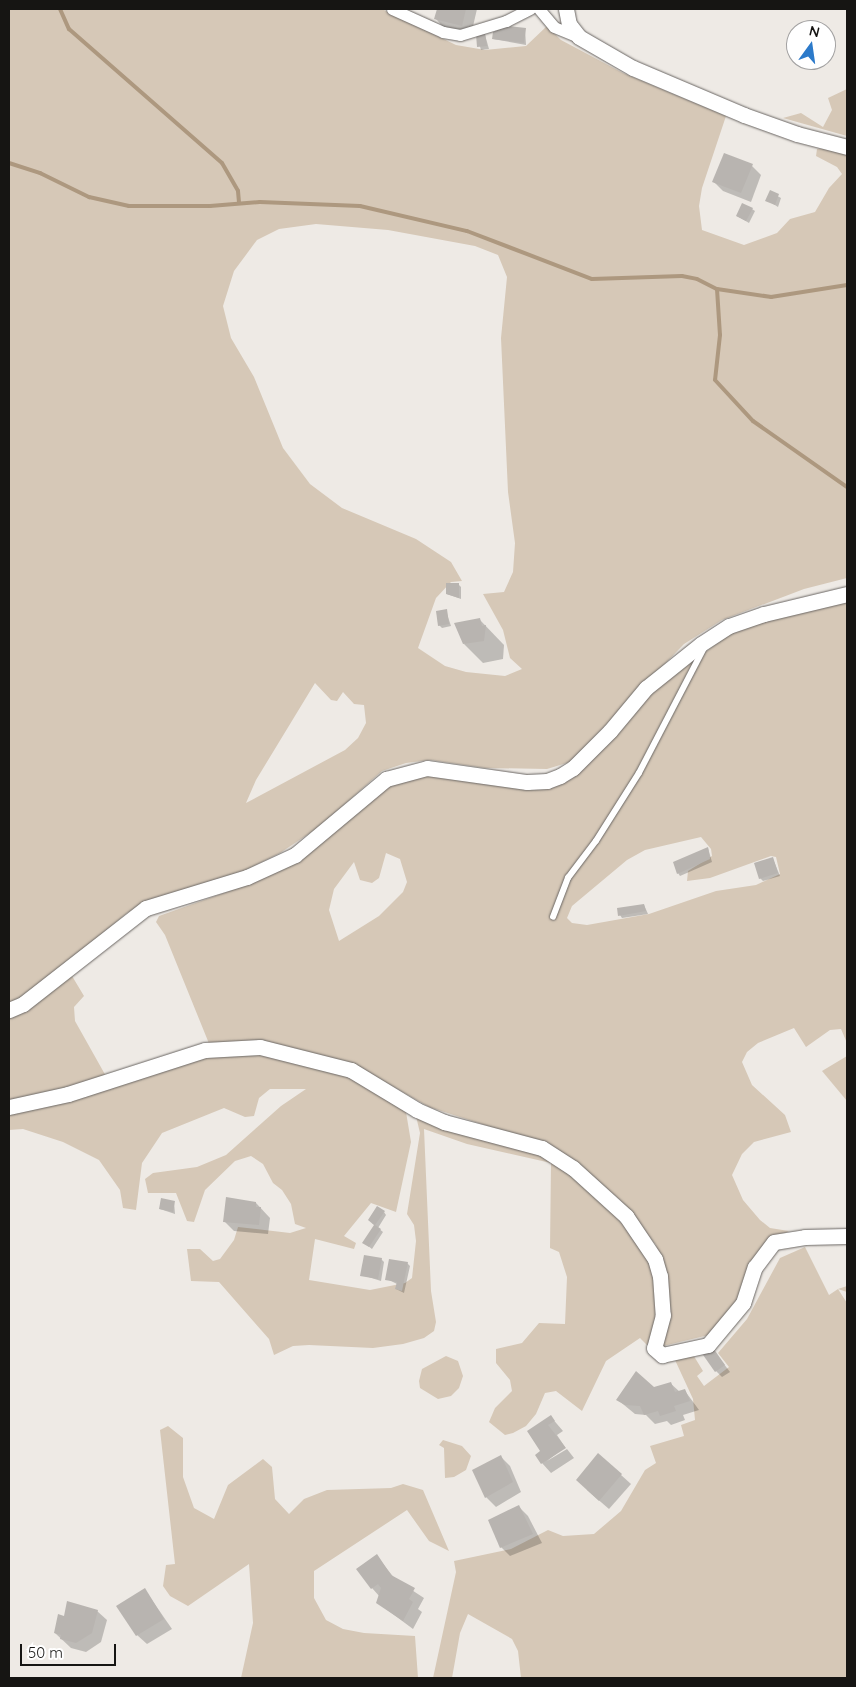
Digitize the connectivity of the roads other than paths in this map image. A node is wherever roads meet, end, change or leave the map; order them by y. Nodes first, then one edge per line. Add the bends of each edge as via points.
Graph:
1 (392, 9) edge
2 (530, 9) edge
3 (538, 9) edge
4 (566, 9) edge
5 (579, 37) junction
6 (847, 147) edge
7 (847, 594) edge
8 (708, 639) junction
9 (553, 917) dead end
10 (9, 1010) edge
11 (9, 1107) edge
12 (847, 1236) edge

1 - 2 street via 443,32 460,35 506,21
3 - 5 street via 554,27
4 - 5 main road via 569,24
5 - 6 main road via 634,68 739,113 797,134
7 - 8 main road via 764,614 729,626
8 - 9 lane via 639,772 596,841 568,878
8 - 10 main road via 646,688 610,731 567,773 537,782 427,768 395,775 379,784 316,841 295,855 247,877 146,908 23,1004
11 - 12 main road via 68,1094 205,1050 260,1047 352,1070 417,1110 444,1122 542,1148 573,1168 626,1216 655,1259 660,1276 663,1315 654,1348 662,1355 708,1345 744,1303 755,1268 774,1242

